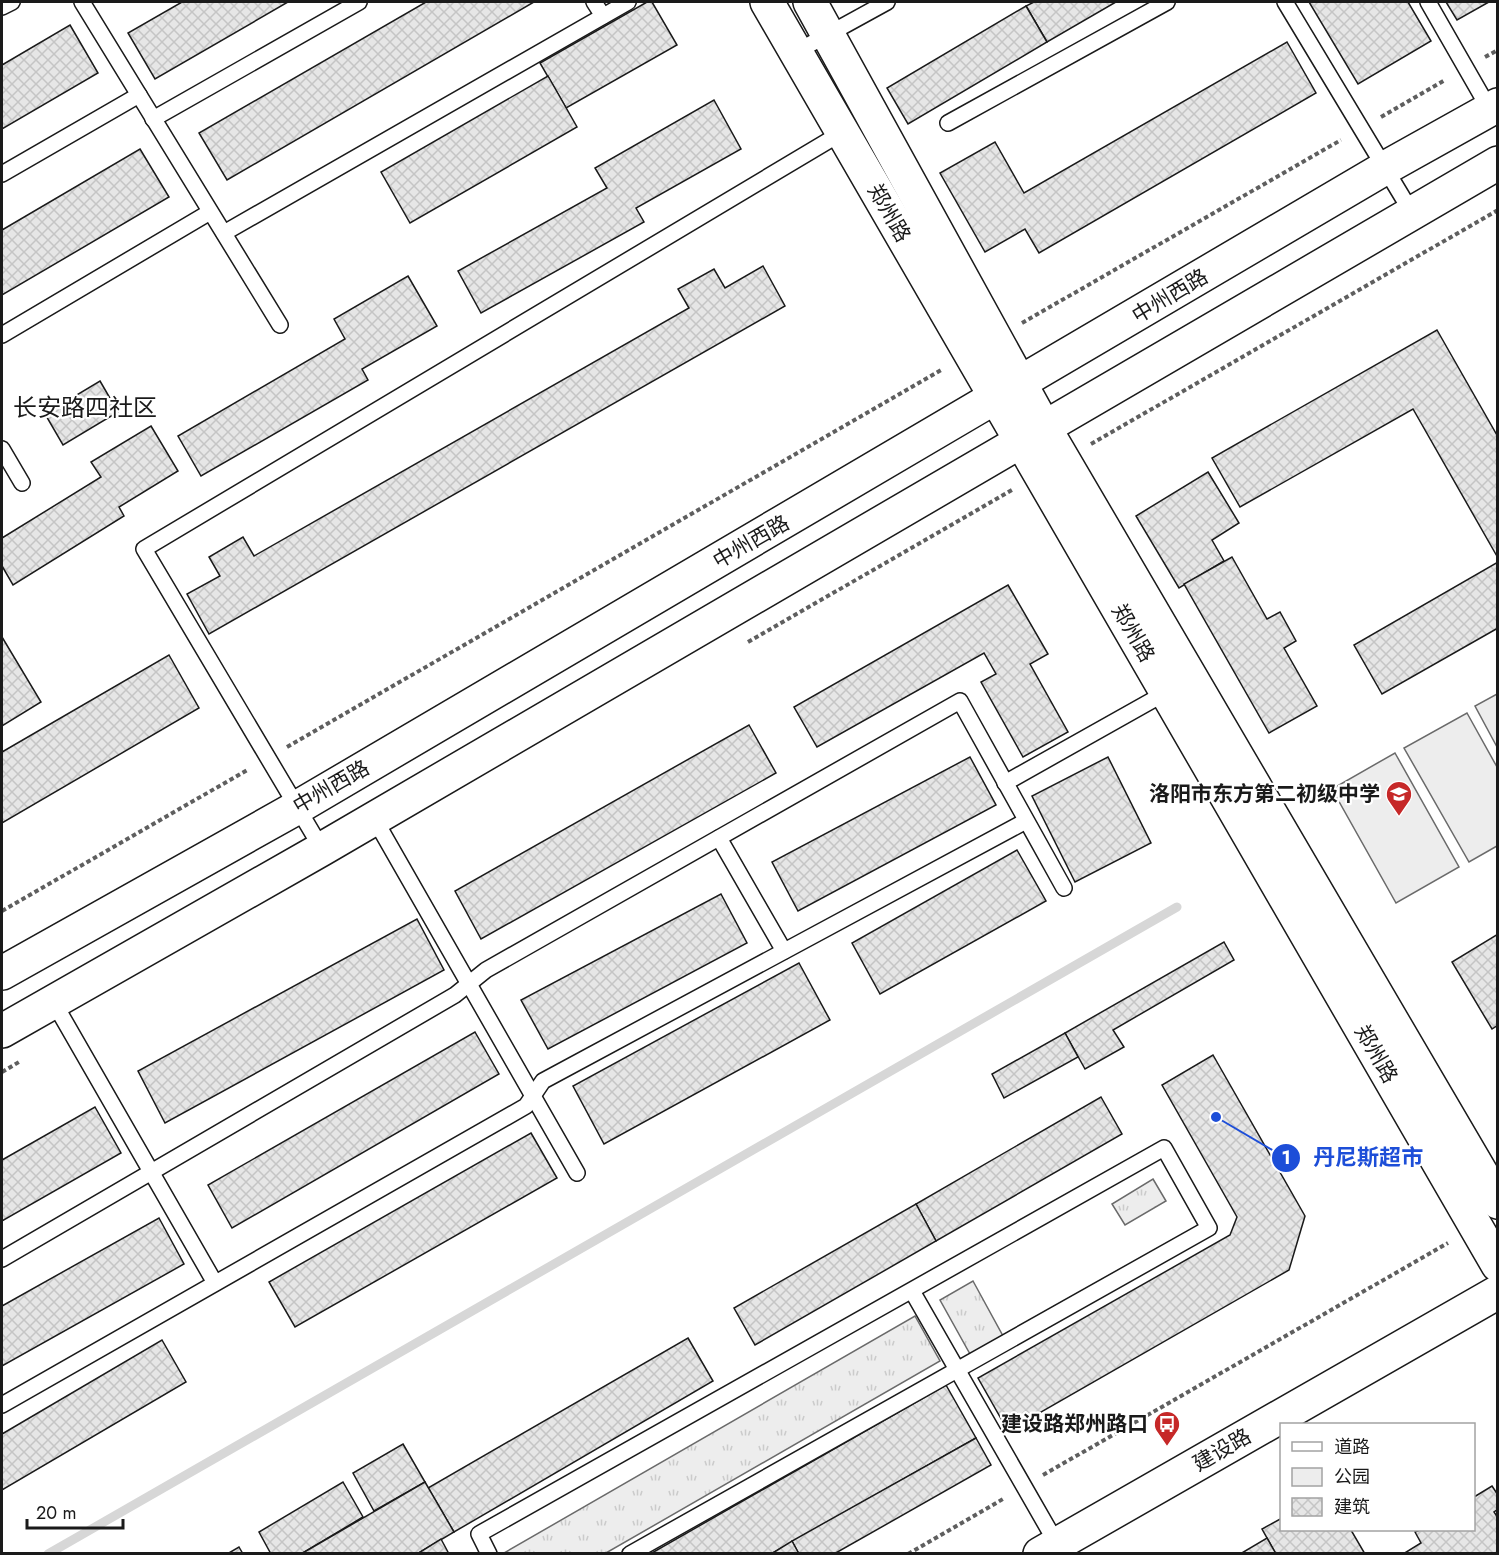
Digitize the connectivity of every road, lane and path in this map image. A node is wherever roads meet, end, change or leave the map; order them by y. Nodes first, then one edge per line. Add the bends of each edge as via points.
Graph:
1 (12, 2) edge
2 (82, 2) edge
3 (359, 2) edge
4 (594, 2) edge
5 (628, 2) edge
6 (767, 2) edge
7 (810, 2) edge
8 (887, 2) edge
9 (1167, 2) edge
10 (1285, 2) edge
11 (1428, 2) edge
12 (2, 7) edge
13 (603, 16) junction
14 (829, 34) junction
15 (1497, 50) edge
16 (796, 52) junction
17 (1466, 68) junction
18 (139, 95) junction
19 (1495, 113) edge
20 (153, 118) junction
21 (948, 123) dead end
22 (1361, 128) junction
23 (843, 132) junction
24 (1497, 163) edge
25 (1385, 168) junction
26 (2, 174) edge
27 (210, 212) junction
28 (1412, 213) junction
29 (224, 234) junction
30 (280, 325) dead end
31 (2, 335) edge
32 (982, 346) junction
33 (1008, 391) junction
34 (1032, 435) junction
35 (2, 449) edge
36 (22, 483) dead end
37 (1167, 692) junction
38 (268, 758) junction
39 (1005, 783) junction
40 (298, 807) junction
41 (374, 818) junction
42 (1026, 821) junction
43 (719, 838) junction
44 (322, 849) junction
45 (1064, 888) dead end
46 (2, 911) edge
47 (784, 951) junction
48 (2, 973) edge
49 (469, 983) junction
50 (53, 1001) junction
51 (2, 1031) edge
52 (533, 1095) junction
53 (151, 1172) junction
54 (577, 1173) dead end
55 (1497, 1202) edge
56 (1475, 1227) junction
57 (2, 1259) edge
58 (1497, 1265) edge
59 (215, 1283) junction
60 (912, 1291) junction
61 (1497, 1292) edge
62 (1497, 1314) edge
63 (958, 1369) junction
64 (2, 1405) edge
65 (1306, 1423) edge
66 (1280, 1438) edge
67 (1024, 1486) junction
68 (1058, 1550) edge
69 (489, 1554) edge
70 (630, 1554) edge
71 (908, 1554) edge

1 - 12 lane
2 - 18 lane
3 - 20 lane
4 - 13 lane
5 - 13 lane
6 - 16 street, 郑州路
7 - 14 street, 郑州路
8 - 14 lane
9 - 21 lane
10 - 22 lane
11 - 17 lane
13 - 29 lane
14 - 16 lane
14 - 32 street, 郑州路
15 - 17 path
16 - 23 street, 郑州路
17 - 19 lane
17 - 22 path
18 - 20 lane
18 - 26 lane
19 - 25 street, 中州西路
20 - 27 lane
22 - 25 lane
22 - 32 path
23 - 32 street, 郑州路
23 - 38 lane via 144,549
24 - 28 street
25 - 28 lane
25 - 33 street, 中州西路
27 - 29 lane
27 - 31 lane
28 - 34 street
29 - 30 lane
32 - 33 street, 郑州路
32 - 38 path
33 - 34 street, 郑州路
33 - 40 street, 中州西路
34 - 37 street, 郑州路
34 - 41 street
34 - 55 street, 郑州路
35 - 36 lane
37 - 39 lane
37 - 56 street, 郑州路
38 - 40 lane
38 - 46 path
39 - 42 lane
39 - 43 lane via 960,701
40 - 44 lane
40 - 48 street, 中州西路
41 - 44 street
41 - 49 lane
42 - 45 lane
42 - 47 lane
43 - 47 lane
43 - 49 lane
44 - 50 street
47 - 52 lane via 543,1081
49 - 52 lane
49 - 53 lane via 455,995
50 - 51 street
50 - 53 lane
52 - 54 lane
52 - 59 lane via 526,1106
53 - 57 lane
53 - 59 lane
56 - 58 street, 郑州路
56 - 67 path
59 - 64 lane
60 - 63 lane
60 - 63 lane via 1164,1148 1209,1228
60 - 69 lane via 478,1534
61 - 68 street, 建设路
62 - 65 street
63 - 67 lane
63 - 70 lane
66 - 68 street, 建设路
67 - 68 lane
67 - 71 path

